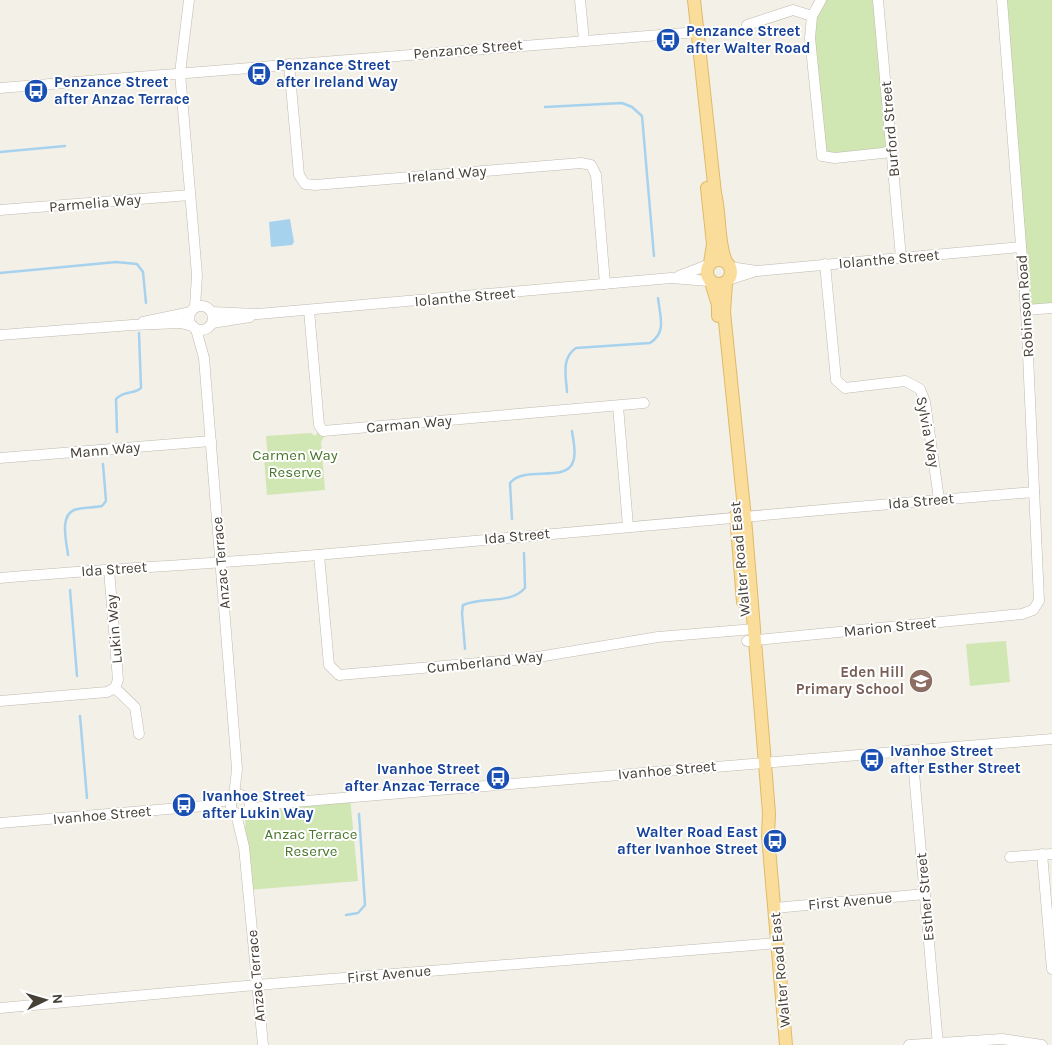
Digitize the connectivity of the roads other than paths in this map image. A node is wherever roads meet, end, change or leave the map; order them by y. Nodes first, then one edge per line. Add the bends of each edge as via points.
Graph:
1 (189, 0) edge
2 (580, 0) edge
3 (694, 0) edge
4 (821, 0) edge
5 (878, 0) edge
6 (1002, 0) edge
7 (812, 16) junction
8 (747, 26) dead end
9 (697, 32) junction
10 (584, 40) junction
11 (289, 64) junction
12 (180, 73) junction
13 (0, 88) edge
14 (703, 88) junction
15 (892, 152) junction
16 (190, 195) junction
17 (0, 210) edge
18 (1022, 247) junction
19 (901, 258) junction
20 (709, 264) junction
21 (825, 264) junction
22 (728, 265) junction
23 (756, 271) junction
24 (671, 278) junction
25 (710, 282) junction
26 (727, 282) junction
27 (605, 284) junction
28 (1052, 308) edge
29 (201, 309) junction
30 (309, 310) junction
31 (1026, 310) junction
32 (258, 314) junction
33 (132, 325) junction
34 (210, 325) junction
35 (194, 328) junction
36 (0, 335) edge
37 (204, 358) junction
38 (644, 404) dead end
39 (618, 406) junction
40 (211, 441) junction
41 (0, 458) edge
42 (1034, 492) junction
43 (939, 499) junction
44 (740, 519) junction
45 (628, 526) junction
46 (319, 555) junction
47 (221, 563) junction
48 (109, 569) junction
49 (0, 578) edge
50 (1032, 610) joint
51 (751, 635) junction
52 (115, 688) junction
53 (0, 701) edge
54 (139, 734) dead end
55 (1052, 739) edge
56 (912, 750) junction
57 (761, 762) junction
58 (237, 769) junction
59 (247, 797) junction
60 (232, 798) junction
61 (282, 803) junction
62 (204, 806) junction
63 (241, 812) junction
64 (0, 823) edge
65 (1047, 854) edge
66 (1010, 857) dead end
67 (925, 894) junction
68 (775, 908) junction
69 (778, 943) junction
70 (1052, 969) edge
71 (257, 984) junction
72 (0, 1008) edge
73 (938, 1044) edge
74 (262, 1045) edge
75 (786, 1045) edge
76 (909, 1045) edge
77 (1042, 1045) edge

1 - 12 street
2 - 10 street
3 - 9 main road
4 - 7 street
5 - 15 street, Burford Street
6 - 18 street, Robinson Road
7 - 8 street via 793,10
7 - 15 street via 810,38 822,156 835,158
9 - 10 street, Penzance Street
9 - 14 main road
10 - 11 street, Penzance Street
11 - 12 street, Penzance Street
11 - 27 street, Ireland Way via 299,175 305,184 581,163 591,165 596,175
12 - 13 street, Penzance Street
12 - 16 street
14 - 20 main road via 700,109 713,244
14 - 22 main road via 719,212 719,239
15 - 19 street, Burford Street
16 - 17 street, Parmelia Way
16 - 29 street
18 - 19 street, Iolanthe Street
18 - 31 street, Robinson Road
19 - 21 street, Iolanthe Street
20 - 22 main road via 718,259
20 - 24 street, Iolanthe Street via 695,272
20 - 25 main road via 706,273
21 - 23 street, Iolanthe Street
21 - 43 street, Sylvia Way via 836,380 845,388 905,381 920,389 925,402
22 - 23 street, Iolanthe Street
22 - 26 main road via 731,273
23 - 26 street, Iolanthe Street
24 - 25 street, Iolanthe Street
24 - 27 street, Iolanthe Street
25 - 26 main road
25 - 44 main road, Walter Road East via 718,304
26 - 44 main road, Walter Road East via 724,312
27 - 30 street, Iolanthe Street
28 - 31 street
29 - 32 street, Iolanthe Street
29 - 33 street, Iolanthe Street
29 - 34 street, Anzac Terrace
29 - 35 street, Anzac Terrace via 189,321
30 - 32 street, Iolanthe Street
30 - 39 street, Carman Way via 319,424 323,431
31 - 42 street, Robinson Road
32 - 34 street, Iolanthe Street
33 - 35 street, Iolanthe Street via 180,323
33 - 36 street, Iolanthe Street
34 - 35 street, Iolanthe Street
34 - 37 street, Anzac Terrace
35 - 37 street, Anzac Terrace
37 - 40 street, Anzac Terrace
38 - 39 street, Carman Way
39 - 45 street
40 - 41 street, Mann Way
40 - 47 street, Anzac Terrace
42 - 43 street, Ida Street
42 - 50 street, Robinson Road via 1039,601
43 - 44 street, Ida Street
44 - 45 street, Ida Street
44 - 51 main road, Walter Road East
45 - 46 street, Ida Street
46 - 47 street, Ida Street
46 - 51 street, Cumberland Way via 329,665 339,675 526,659 658,637
47 - 48 street, Ida Street
47 - 58 street, Anzac Terrace
48 - 49 street, Ida Street
48 - 52 street, Lukin Way via 118,680
50 - 51 street, Marion Street via 1022,614
51 - 57 main road, Walter Road East
52 - 53 street via 107,692
52 - 54 street via 135,707
55 - 56 street, Ivanhoe Street
56 - 57 street, Ivanhoe Street
56 - 67 street, Esther Street
57 - 61 street, Ivanhoe Street
57 - 68 main road, Walter Road East via 769,813
58 - 59 street, Anzac Terrace
58 - 60 street, Anzac Terrace
59 - 60 street, Ivanhoe Street via 238,794
59 - 61 street, Ivanhoe Street
59 - 63 street, Anzac Terrace
60 - 62 street, Ivanhoe Street
60 - 63 street, Anzac Terrace via 230,804
61 - 63 street, Ivanhoe Street
62 - 63 street, Ivanhoe Street
62 - 64 street, Ivanhoe Street
63 - 71 street, Anzac Terrace
65 - 66 street
65 - 70 street
67 - 68 street, First Avenue
67 - 73 street, Esther Street
68 - 69 main road, Walter Road East
69 - 71 street, First Avenue
69 - 75 main road, Walter Road East
71 - 72 street, First Avenue
71 - 74 street, Anzac Terrace
73 - 76 street
73 - 77 street via 1002,1039

